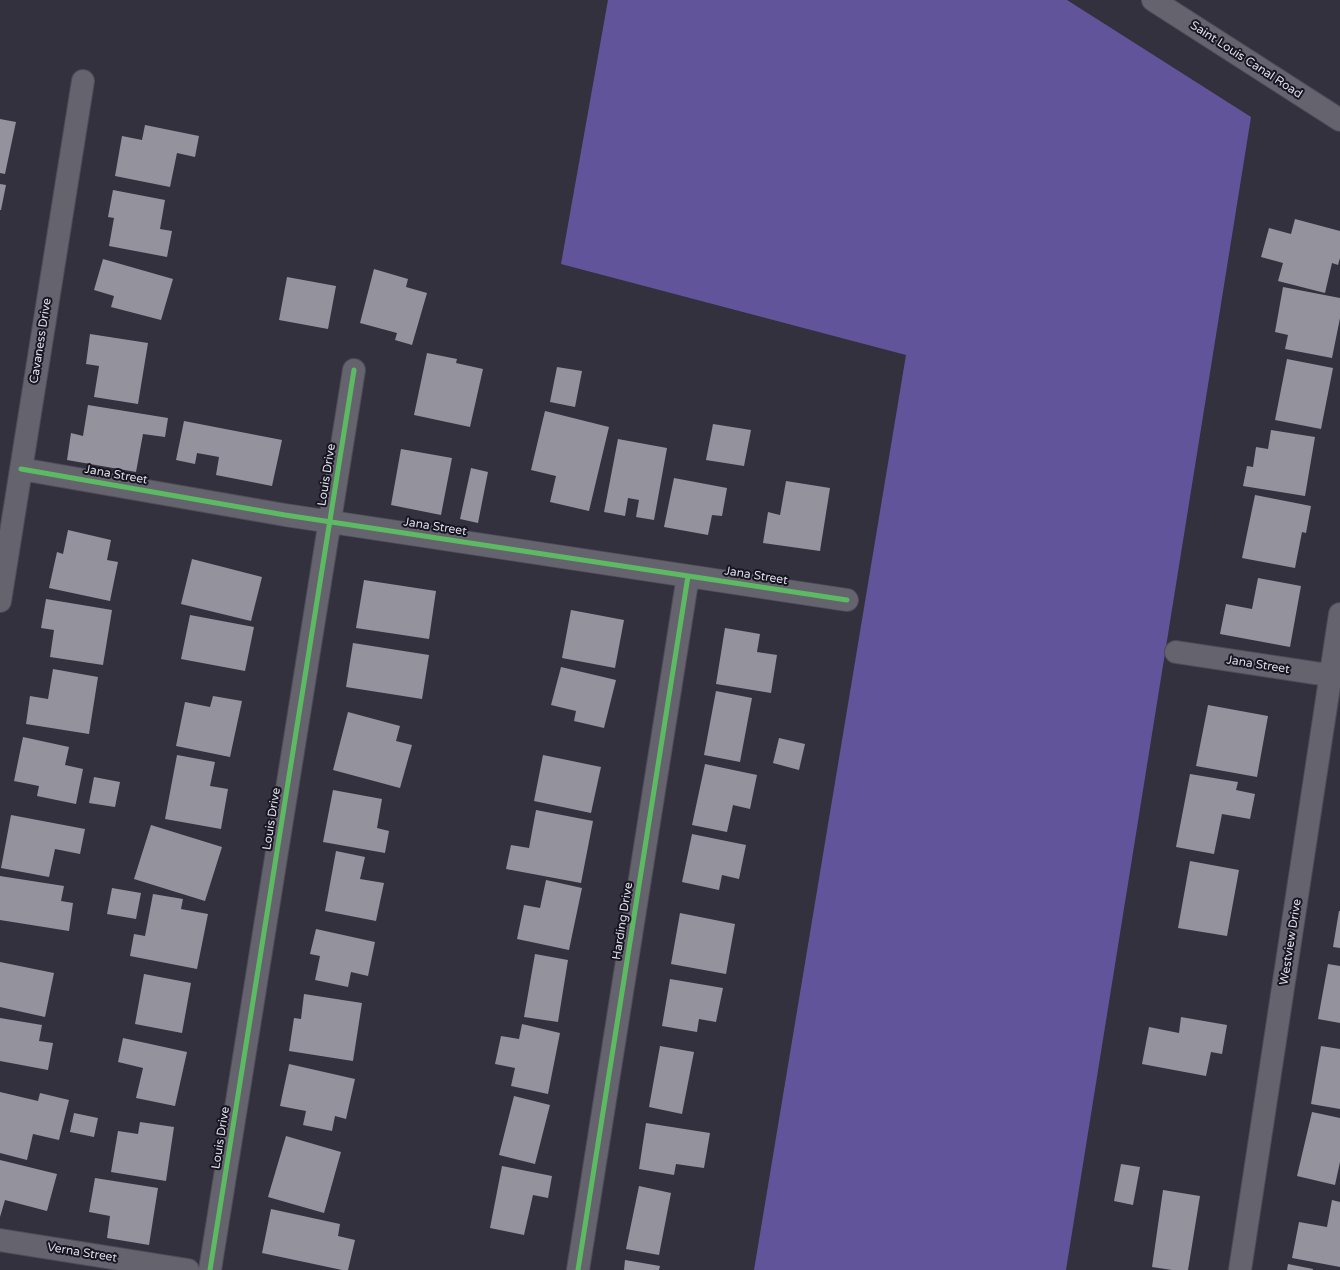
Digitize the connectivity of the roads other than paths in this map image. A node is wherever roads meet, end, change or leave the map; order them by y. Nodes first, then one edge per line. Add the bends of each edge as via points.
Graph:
1 (1153, 0) edge
2 (83, 81) dead end
3 (1340, 120) edge
4 (354, 370) dead end
5 (21, 469) junction
6 (329, 521) junction
7 (688, 576) junction
8 (848, 600) dead end
9 (0, 602) edge
10 (1340, 614) edge
11 (1176, 652) dead end
12 (1335, 677) edge
13 (0, 1240) edge
14 (188, 1270) edge
15 (210, 1270) edge
16 (578, 1270) edge
17 (1240, 1270) edge

1 - 3 street, Saint Louis Canal Road
2 - 5 street, Cavaness Drive
4 - 6 street, Louis Drive
5 - 6 street, Jana Street
5 - 9 street, Cavaness Drive
6 - 7 street, Jana Street
6 - 15 street, Louis Drive
7 - 8 street, Jana Street
7 - 16 street, Harding Drive
10 - 12 street, Westview Drive
11 - 12 street, Jana Street
12 - 17 street, Westview Drive
13 - 14 street, Verna Street

